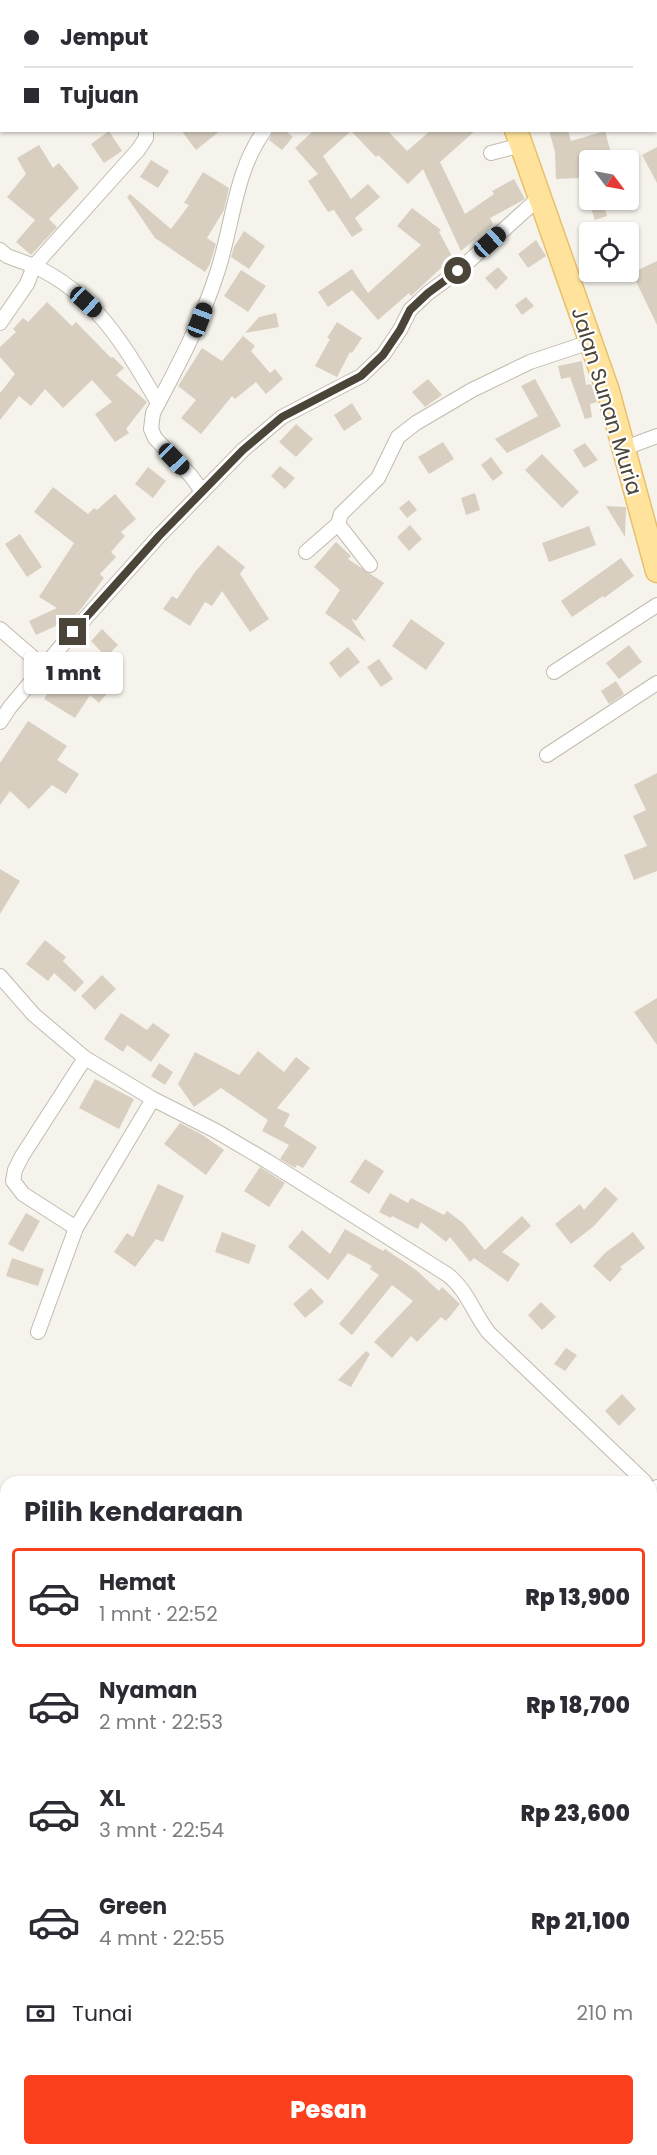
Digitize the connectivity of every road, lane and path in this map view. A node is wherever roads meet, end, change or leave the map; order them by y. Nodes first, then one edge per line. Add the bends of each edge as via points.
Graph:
1 (146, 132) edge
2 (264, 132) edge
3 (519, 138) edge
4 (491, 153) dead end
5 (540, 197) junction
6 (0, 250) edge
7 (34, 266) junction
8 (0, 323) edge
9 (590, 342) junction
10 (158, 403) junction
11 (657, 436) edge
12 (625, 448) junction
13 (202, 491) junction
14 (338, 524) junction
15 (306, 552) dead end
16 (370, 566) dead end
17 (657, 571) edge
18 (657, 605) edge
19 (0, 629) edge
20 (44, 667) junction
21 (554, 672) dead end
22 (657, 683) edge
23 (0, 722) edge
24 (547, 755) dead end
25 (0, 976) edge
26 (85, 1058) junction
27 (153, 1099) junction
28 (76, 1228) junction
29 (38, 1332) dead end
30 (639, 1476) edge

1 - 7 street via 138,150
2 - 10 street via 251,150 204,311
3 - 4 street
3 - 5 main road, Jalan Sunan Muria
5 - 9 main road, Jalan Sunan Muria
5 - 13 street via 410,310 383,355 361,376 282,417
6 - 7 street
7 - 8 street via 27,284
7 - 10 street via 57,276 101,315 126,346
9 - 12 main road, Jalan Sunan Muria
9 - 14 street via 530,362 416,423 398,437 378,478 341,514
10 - 13 street via 151,421 155,438
11 - 12 street
12 - 17 main road, Jalan Sunan Muria
13 - 20 street
14 - 15 street
14 - 16 street
18 - 21 street
19 - 20 street
20 - 23 street
22 - 24 street
25 - 26 street via 34,1015
26 - 27 street
26 - 28 street via 22,1156 13,1181 23,1194
27 - 28 street
27 - 30 street via 267,1161 448,1275 460,1286 489,1333
28 - 29 street

